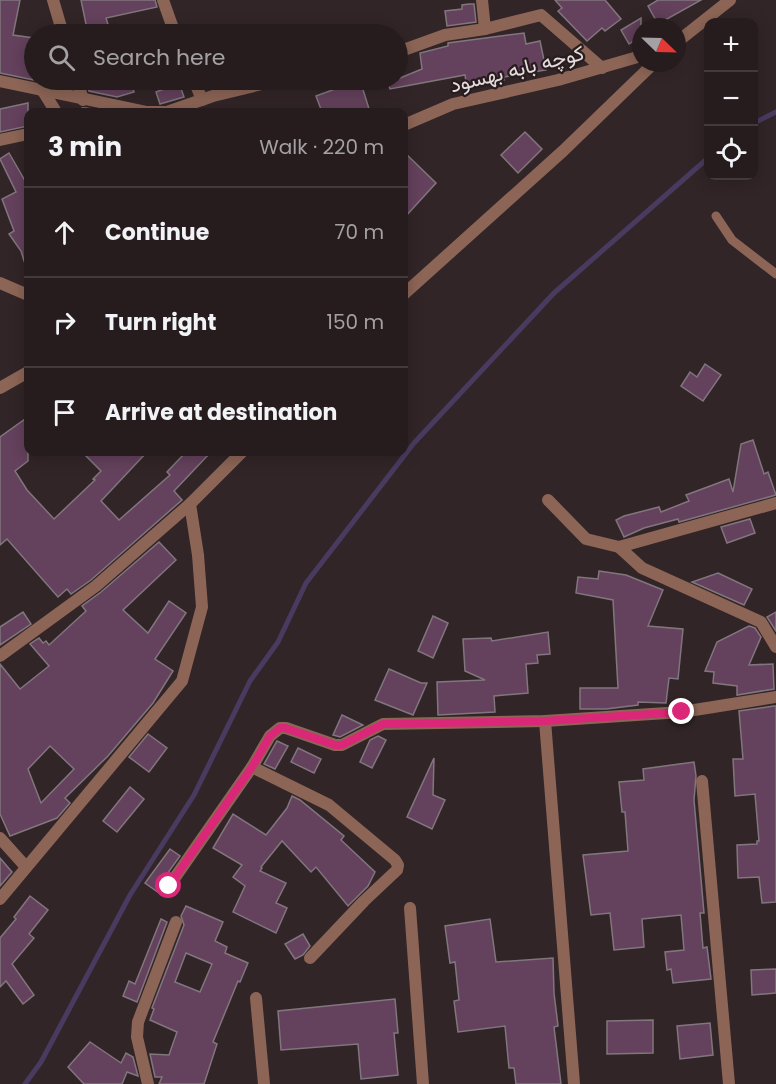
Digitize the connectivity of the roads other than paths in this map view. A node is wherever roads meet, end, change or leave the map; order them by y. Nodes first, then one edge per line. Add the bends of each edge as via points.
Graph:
1 (53, 0) edge
2 (163, 0) edge
3 (482, 0) edge
4 (730, 0) edge
5 (60, 24) edge
6 (171, 24) edge
7 (485, 29) junction
8 (686, 35) edge
9 (408, 48) edge
10 (632, 59) edge
11 (602, 68) junction
12 (645, 72) edge
13 (0, 81) edge
14 (24, 87) edge
15 (39, 90) edge
16 (80, 90) edge
17 (198, 90) edge
18 (240, 90) edge
19 (43, 91) junction
20 (83, 100) junction
21 (202, 100) junction
22 (54, 108) edge
23 (126, 108) edge
24 (179, 108) edge
25 (408, 123) edge
26 (24, 135) edge
27 (0, 140) edge
28 (716, 216) dead end
29 (776, 274) edge
30 (0, 283) edge
31 (408, 290) edge
32 (24, 293) edge
33 (24, 374) edge
34 (0, 387) edge
35 (238, 456) edge
36 (548, 500) dead end
37 (776, 503) edge
38 (190, 504) junction
39 (619, 547) junction
40 (776, 647) edge
41 (0, 656) edge
42 (776, 697) edge
43 (545, 721) junction
44 (252, 767) junction
45 (702, 781) dead end
46 (0, 838) edge
47 (26, 867) junction
48 (169, 886) dead end
49 (0, 899) edge
50 (410, 908) dead end
51 (176, 922) dead end
52 (310, 958) dead end
53 (256, 998) dead end
54 (148, 1084) edge
55 (264, 1084) edge
56 (423, 1084) edge
57 (574, 1084) edge
58 (729, 1084) edge

1 - 5 street
2 - 6 street
3 - 7 street
4 - 8 street
7 - 9 street via 445,34
7 - 11 street via 541,15
10 - 11 street, کوچه بابه بهسود
11 - 25 street, کوچه بابه بهسود via 453,104
12 - 31 street
13 - 14 street
15 - 19 street
16 - 20 street
17 - 21 street
18 - 21 street
19 - 20 street
19 - 22 street
20 - 23 street
21 - 24 street
26 - 27 street
28 - 29 lane via 732,240
30 - 32 street
33 - 34 street
35 - 38 street
36 - 39 street via 586,539
37 - 39 street
38 - 41 street via 96,586
38 - 47 street via 202,607 182,681
39 - 40 street via 642,568 761,622
42 - 43 street via 682,712
43 - 44 street via 383,724 342,745 280,728 270,736
43 - 57 street
44 - 48 street
44 - 52 street via 329,805 398,865
45 - 58 street
46 - 47 street
47 - 49 street
50 - 56 street
51 - 54 street via 138,1022 137,1036
53 - 55 street

